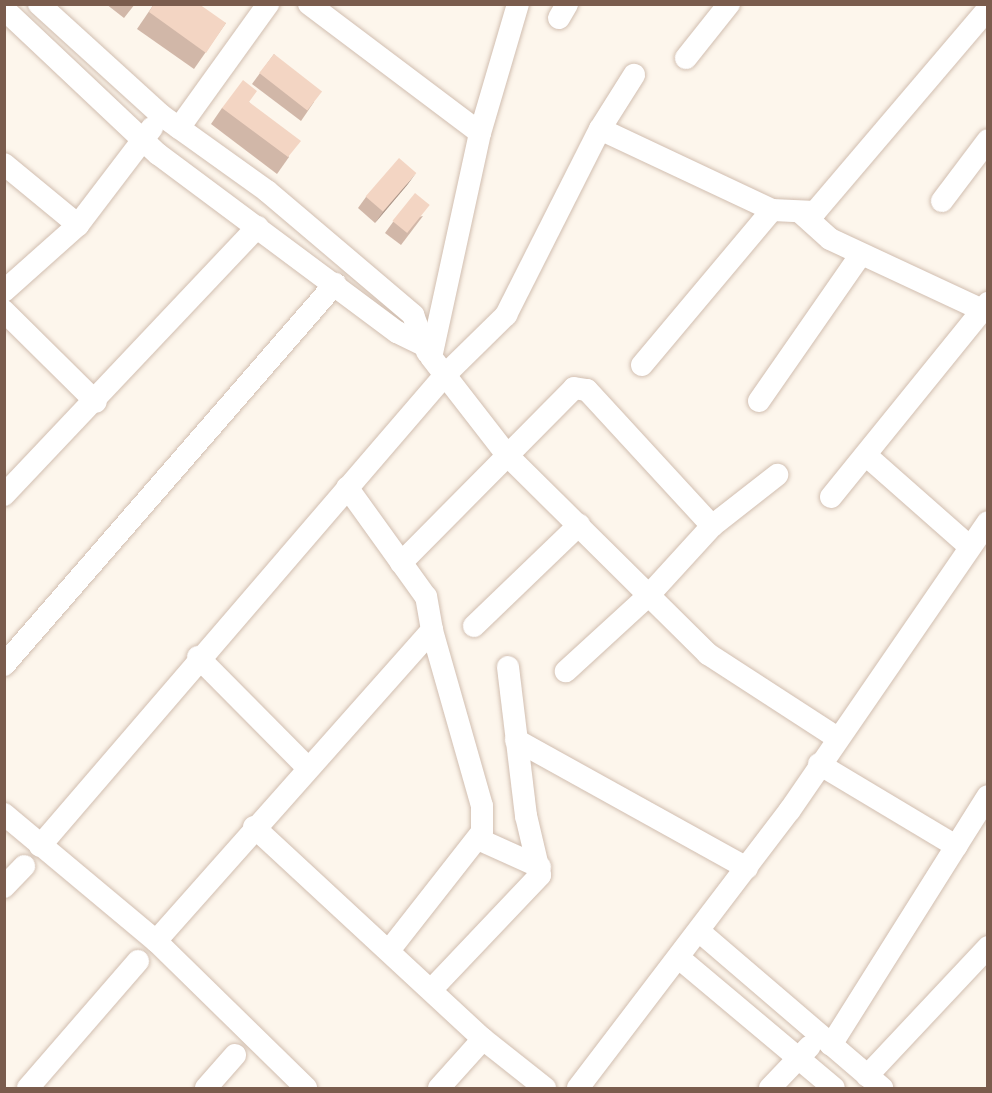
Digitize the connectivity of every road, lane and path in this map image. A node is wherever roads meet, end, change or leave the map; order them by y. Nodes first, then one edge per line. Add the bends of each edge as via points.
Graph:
1 (39, 4) edge
2 (268, 4) edge
3 (309, 4) edge
4 (518, 4) edge
5 (729, 4) edge
6 (980, 4) edge
7 (4, 9) edge
8 (987, 10) edge
9 (341, 14) edge
10 (686, 58) dead end
11 (634, 75) dead end
12 (170, 121) junction
13 (600, 129) junction
14 (480, 132) junction
15 (144, 140) junction
16 (987, 140) edge
17 (4, 164) edge
18 (942, 201) dead end
19 (772, 210) junction
20 (800, 212) junction
21 (78, 225) junction
22 (257, 227) junction
23 (861, 254) junction
24 (335, 284) junction
25 (4, 291) edge
26 (985, 306) edge
27 (4, 311) edge
28 (426, 351) junction
29 (642, 365) dead end
30 (445, 375) junction
31 (759, 401) dead end
32 (96, 402) junction
33 (507, 455) junction
34 (868, 457) junction
35 (777, 475) dead end
36 (347, 487) junction
37 (4, 495) edge
38 (831, 496) dead end
39 (987, 522) edge
40 (579, 525) junction
41 (712, 526) junction
42 (970, 547) junction
43 (401, 563) junction
44 (649, 595) junction
45 (474, 626) dead end
46 (432, 630) junction
47 (198, 657) junction
48 (4, 665) edge
49 (508, 667) dead end
50 (566, 671) dead end
51 (836, 737) junction
52 (516, 740) junction
53 (819, 764) junction
54 (306, 766) junction
55 (987, 796) edge
56 (4, 813) edge
57 (254, 827) junction
58 (478, 839) junction
59 (40, 846) junction
60 (956, 846) junction
61 (24, 866) dead end
62 (540, 867) junction
63 (747, 868) junction
64 (4, 886) edge
65 (700, 932) junction
66 (156, 941) junction
67 (987, 947) edge
68 (391, 948) junction
69 (679, 958) junction
70 (138, 961) dead end
71 (432, 989) junction
72 (483, 1039) junction
73 (826, 1040) junction
74 (235, 1055) dead end
75 (798, 1059) junction
76 (875, 1082) edge
77 (28, 1089) edge
78 (206, 1089) edge
79 (306, 1089) edge
80 (439, 1089) edge
81 (545, 1089) edge
82 (578, 1089) edge
83 (770, 1089) edge
84 (834, 1089) edge

1 - 12 street
2 - 12 street
3 - 9 street
4 - 14 street
5 - 10 street
6 - 8 street
7 - 15 street
8 - 20 street via 827,201 815,212
9 - 14 street
11 - 13 street
12 - 15 street
12 - 28 street via 267,191 413,315
13 - 19 street
13 - 30 street via 506,315
14 - 28 street
15 - 21 street
15 - 22 street
16 - 18 street
17 - 21 street
19 - 20 street
19 - 29 street
20 - 23 street via 830,239
21 - 25 street
22 - 24 street
22 - 32 street
23 - 26 street
23 - 31 street
24 - 28 street
24 - 48 street
26 - 34 street
27 - 32 street
28 - 30 street
30 - 33 street
30 - 36 street
32 - 37 street
33 - 40 street
33 - 41 street via 580,386
33 - 43 street
34 - 38 street
34 - 42 street
35 - 41 street
36 - 43 street
36 - 47 street
39 - 42 street
40 - 44 street
40 - 45 street
41 - 44 street
42 - 51 street
43 - 46 street via 426,597
44 - 50 street
44 - 51 street via 708,654
46 - 54 street
46 - 58 street via 482,806
47 - 54 street
47 - 59 street
49 - 52 street
51 - 53 street
52 - 62 street via 526,816
52 - 63 street
53 - 60 street
53 - 63 street
54 - 57 street
55 - 60 street
56 - 59 street
57 - 66 street
57 - 68 street
58 - 62 street
58 - 68 street
59 - 66 street
60 - 73 street
61 - 64 street
62 - 71 street via 536,883
63 - 65 street
65 - 69 street
65 - 73 street
66 - 79 street
67 - 76 street
68 - 71 street
69 - 75 street
69 - 82 street
70 - 77 street
71 - 72 street
72 - 80 street
72 - 81 street
73 - 75 street
73 - 76 street
74 - 78 street
75 - 83 street
75 - 84 street

